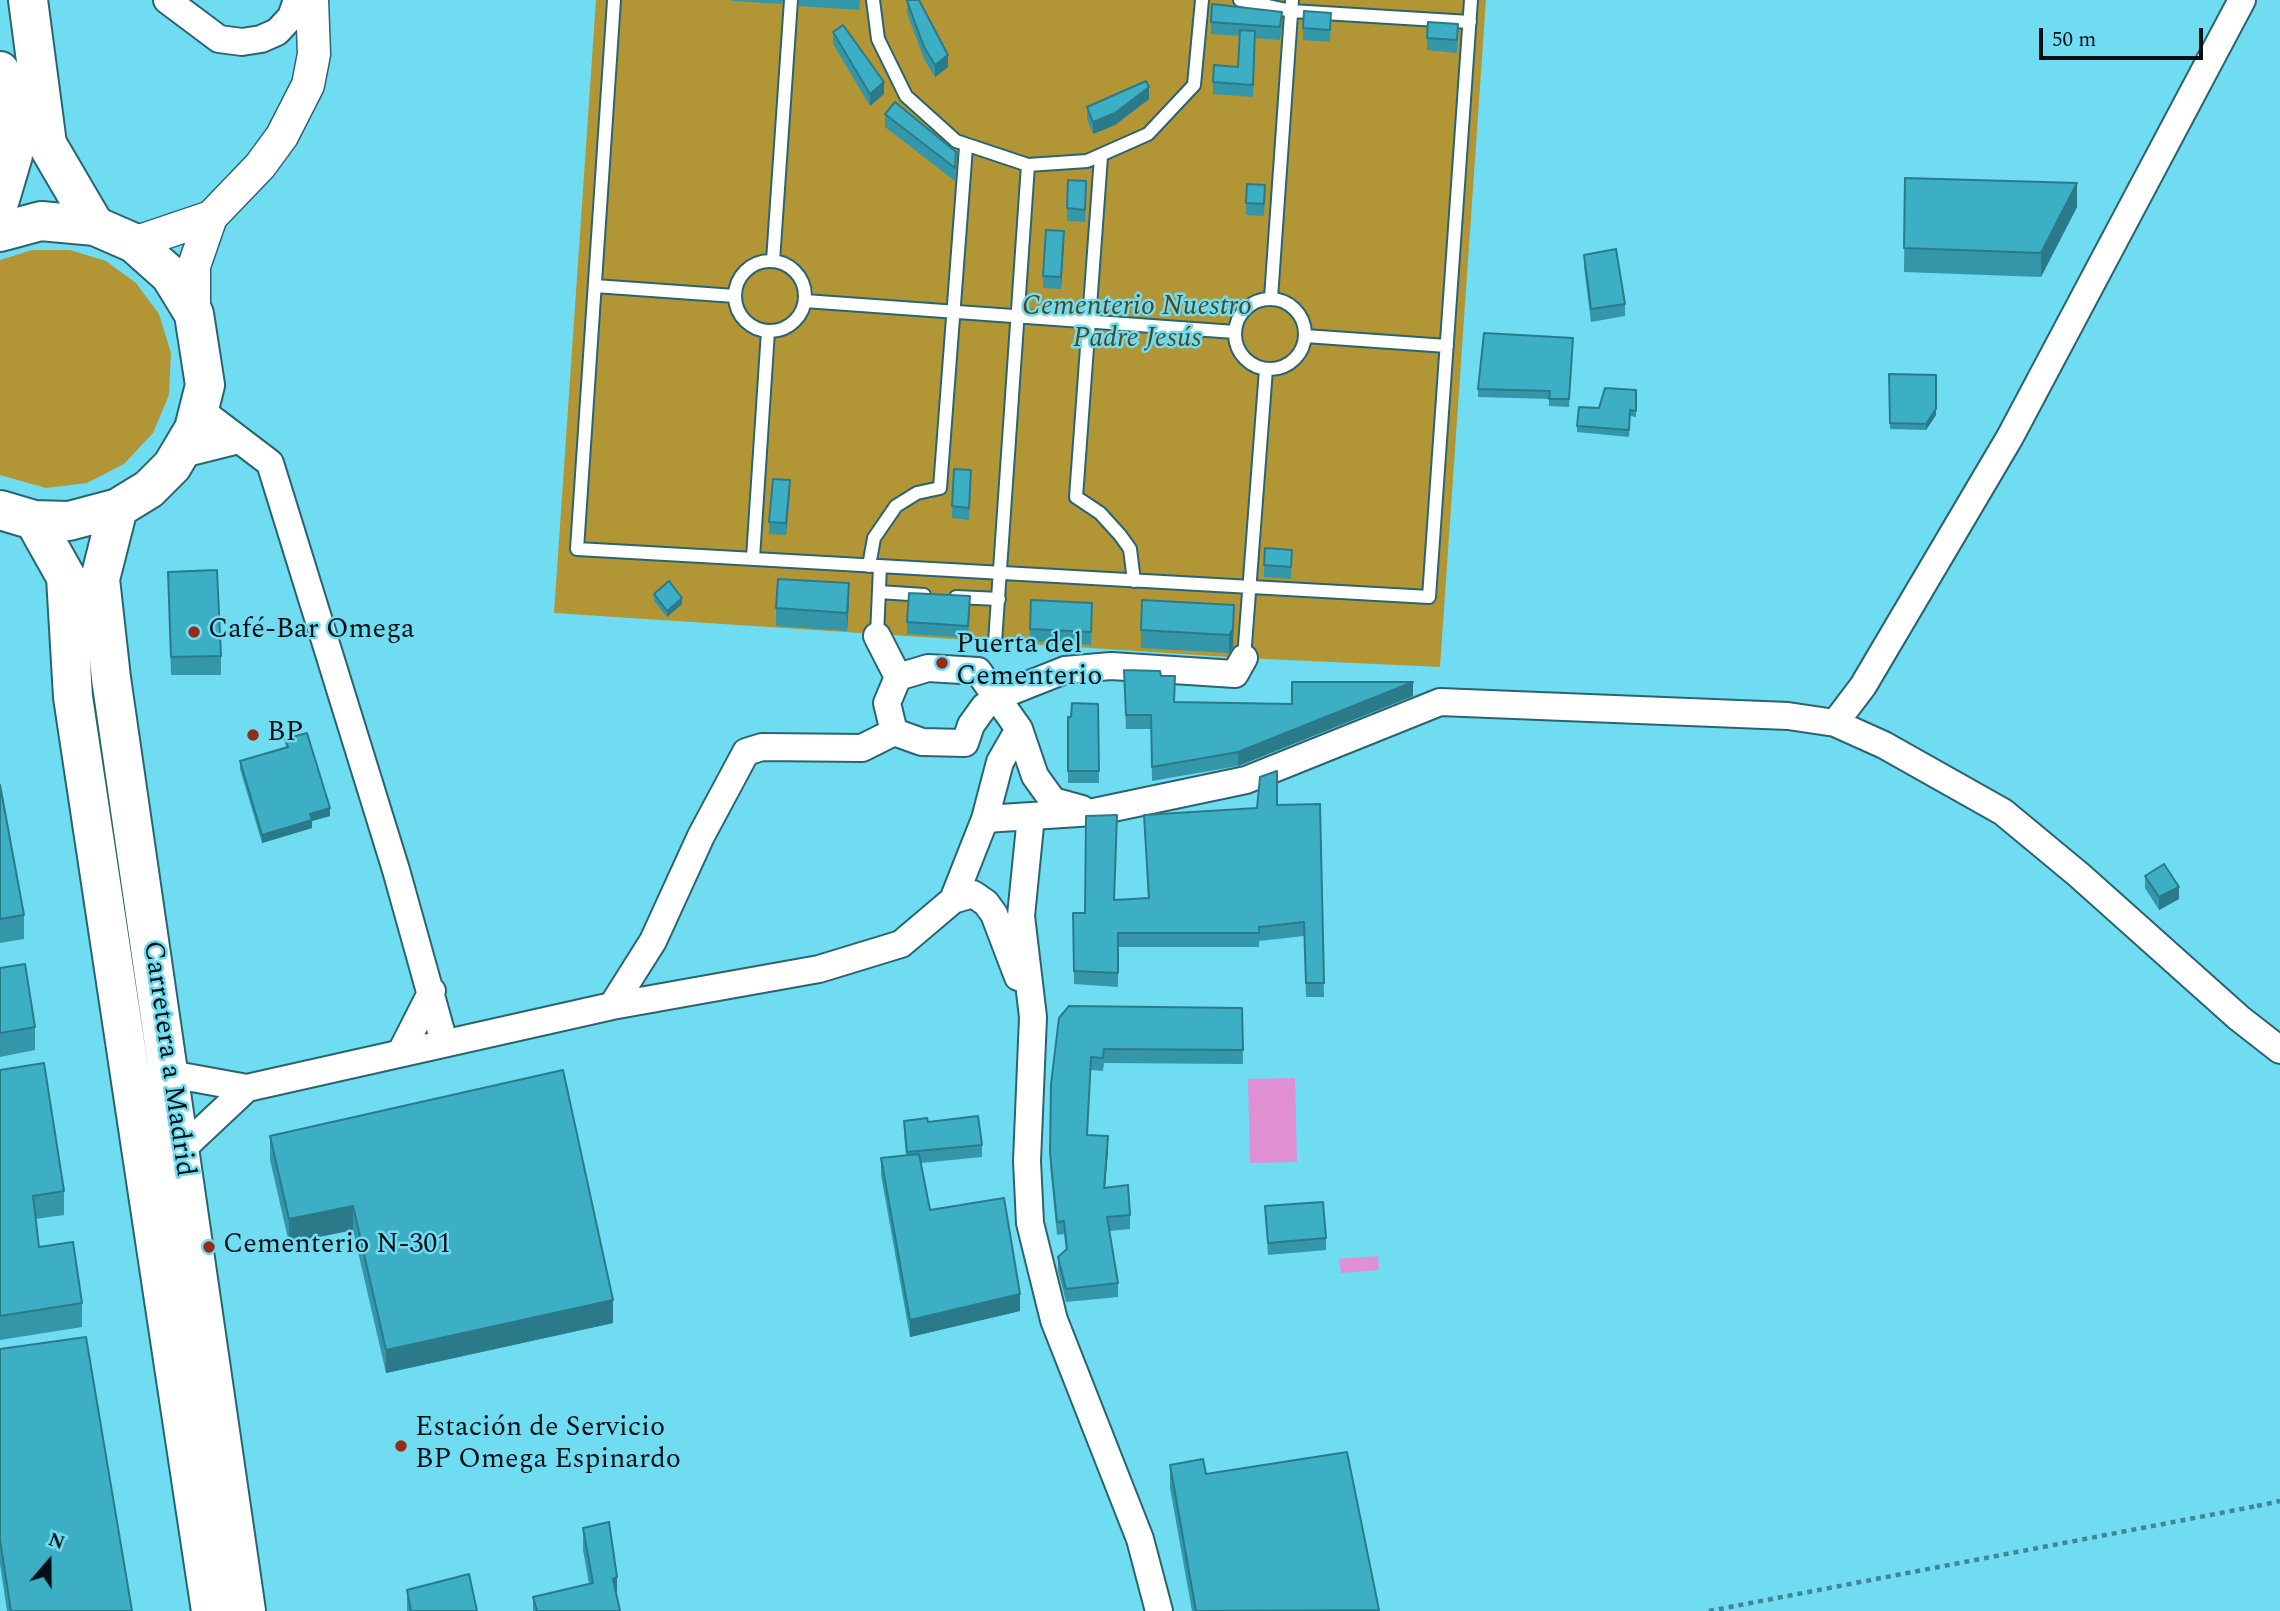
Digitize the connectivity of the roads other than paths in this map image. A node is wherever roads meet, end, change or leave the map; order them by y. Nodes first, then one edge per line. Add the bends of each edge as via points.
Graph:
1 (28, 0) edge
2 (167, 0) edge
3 (297, 0) edge
4 (312, 0) edge
5 (614, 0) edge
6 (791, 0) edge
7 (873, 0) edge
8 (1202, 0) edge
9 (1240, 0) edge
10 (1471, 0) edge
11 (2242, 0) edge
12 (1292, 5) edge
13 (1470, 22) junction
14 (0, 71) edge
15 (966, 147) junction
16 (1101, 157) junction
17 (1028, 165) junction
18 (0, 199) edge
19 (211, 217) junction
20 (95, 226) junction
21 (0, 232) edge
22 (134, 243) junction
23 (773, 261) junction
24 (595, 286) junction
25 (735, 296) junction
26 (1271, 299) junction
27 (805, 301) junction
28 (954, 311) junction
29 (194, 314) junction
30 (1018, 316) junction
31 (1089, 320) junction
32 (768, 331) junction
33 (1235, 331) junction
34 (1305, 336) junction
35 (1447, 345) junction
36 (1266, 369) junction
37 (199, 409) junction
38 (239, 440) junction
39 (179, 455) junction
40 (118, 508) junction
41 (17, 515) edge
42 (752, 558) junction
43 (875, 566) junction
44 (1000, 573) junction
45 (1133, 581) junction
46 (1249, 587) junction
47 (879, 592) junction
48 (999, 599) junction
49 (877, 636) joint
50 (995, 642) dead end
51 (1244, 658) joint
52 (898, 677) junction
53 (997, 696) junction
54 (1835, 723) junction
55 (1018, 729) junction
56 (894, 732) junction
57 (965, 743) junction
58 (994, 784) junction
59 (1094, 812) junction
60 (1031, 816) junction
61 (985, 819) junction
62 (953, 900) junction
63 (432, 991) junction
64 (612, 1006) junction
65 (1033, 1017) junction
66 (444, 1042) junction
67 (2280, 1049) edge
68 (401, 1052) junction
69 (170, 1074) junction
70 (247, 1088) junction
71 (181, 1150) junction
72 (211, 1611) edge
73 (246, 1611) edge
74 (1159, 1611) edge

1 - 20 main road via 47,144
2 - 3 street via 219,39 242,42 277,32 291,17
4 - 19 street via 314,54 308,85 282,136 260,166
5 - 24 lane
6 - 23 lane
7 - 15 lane via 878,39 906,96
8 - 16 lane via 1194,85 1148,134
9 - 12 lane
10 - 13 lane
11 - 54 street via 2010,437 1863,686
12 - 13 lane
12 - 26 lane
13 - 35 lane
14 - 18 main road via 13,155
15 - 17 lane
15 - 28 lane
16 - 17 lane
16 - 31 lane
17 - 30 lane
19 - 22 street
19 - 29 street via 194,266
20 - 21 main road via 41,221
20 - 22 main road
22 - 29 main road via 170,275
23 - 25 lane via 761,262 742,274
23 - 27 lane via 801,279
24 - 25 lane
24 - 42 lane via 578,549
25 - 32 lane via 741,316 757,329
26 - 33 lane via 1260,300 1242,312
26 - 34 lane via 1300,314
27 - 28 lane
27 - 32 lane via 788,326
28 - 30 lane
28 - 43 lane via 940,488 917,493 896,506 874,538
29 - 37 main road via 205,385
30 - 31 lane
30 - 44 lane
31 - 33 lane
31 - 45 lane via 1076,498 1100,513 1121,535 1130,550
32 - 42 lane
33 - 36 lane via 1240,352 1255,366
34 - 35 lane
34 - 36 lane via 1297,357
35 - 46 lane via 1429,597
36 - 46 lane
37 - 38 street
37 - 39 main road
38 - 39 street
38 - 63 street via 270,463
39 - 40 main road via 149,489
40 - 41 main road via 69,521
40 - 69 main road, Carretera a Madrid via 100,579
41 - 72 main road, Carretera a Madrid via 66,578 73,697
42 - 43 lane
43 - 44 lane
43 - 47 lane
44 - 45 lane
44 - 48 lane
45 - 46 lane
46 - 51 lane
47 - 48 lane
47 - 49 lane
48 - 50 lane
49 - 52 street
51 - 53 street via 1235,674 1111,666 1065,670
52 - 53 street via 928,668 978,671
52 - 56 street via 887,703
53 - 55 street
53 - 57 street via 971,725
54 - 59 street via 1788,716 1440,702 1246,780
54 - 67 street via 2003,812
55 - 58 street
55 - 59 street via 1035,776 1053,801
56 - 57 street via 922,742
56 - 64 street via 862,748 762,747 746,752 653,941
57 - 58 street via 987,765
58 - 61 street
59 - 60 street
60 - 61 street
60 - 65 street via 1021,916
61 - 62 street
62 - 64 street via 901,944 818,969
62 - 65 street via 973,894 994,914
63 - 66 street
63 - 68 street
64 - 66 street
65 - 74 street via 1027,1161 1030,1223 1054,1320 1140,1539
66 - 68 street
68 - 70 street
69 - 70 street
69 - 71 main road, Carretera a Madrid
70 - 71 street
71 - 73 main road, Carretera a Madrid

